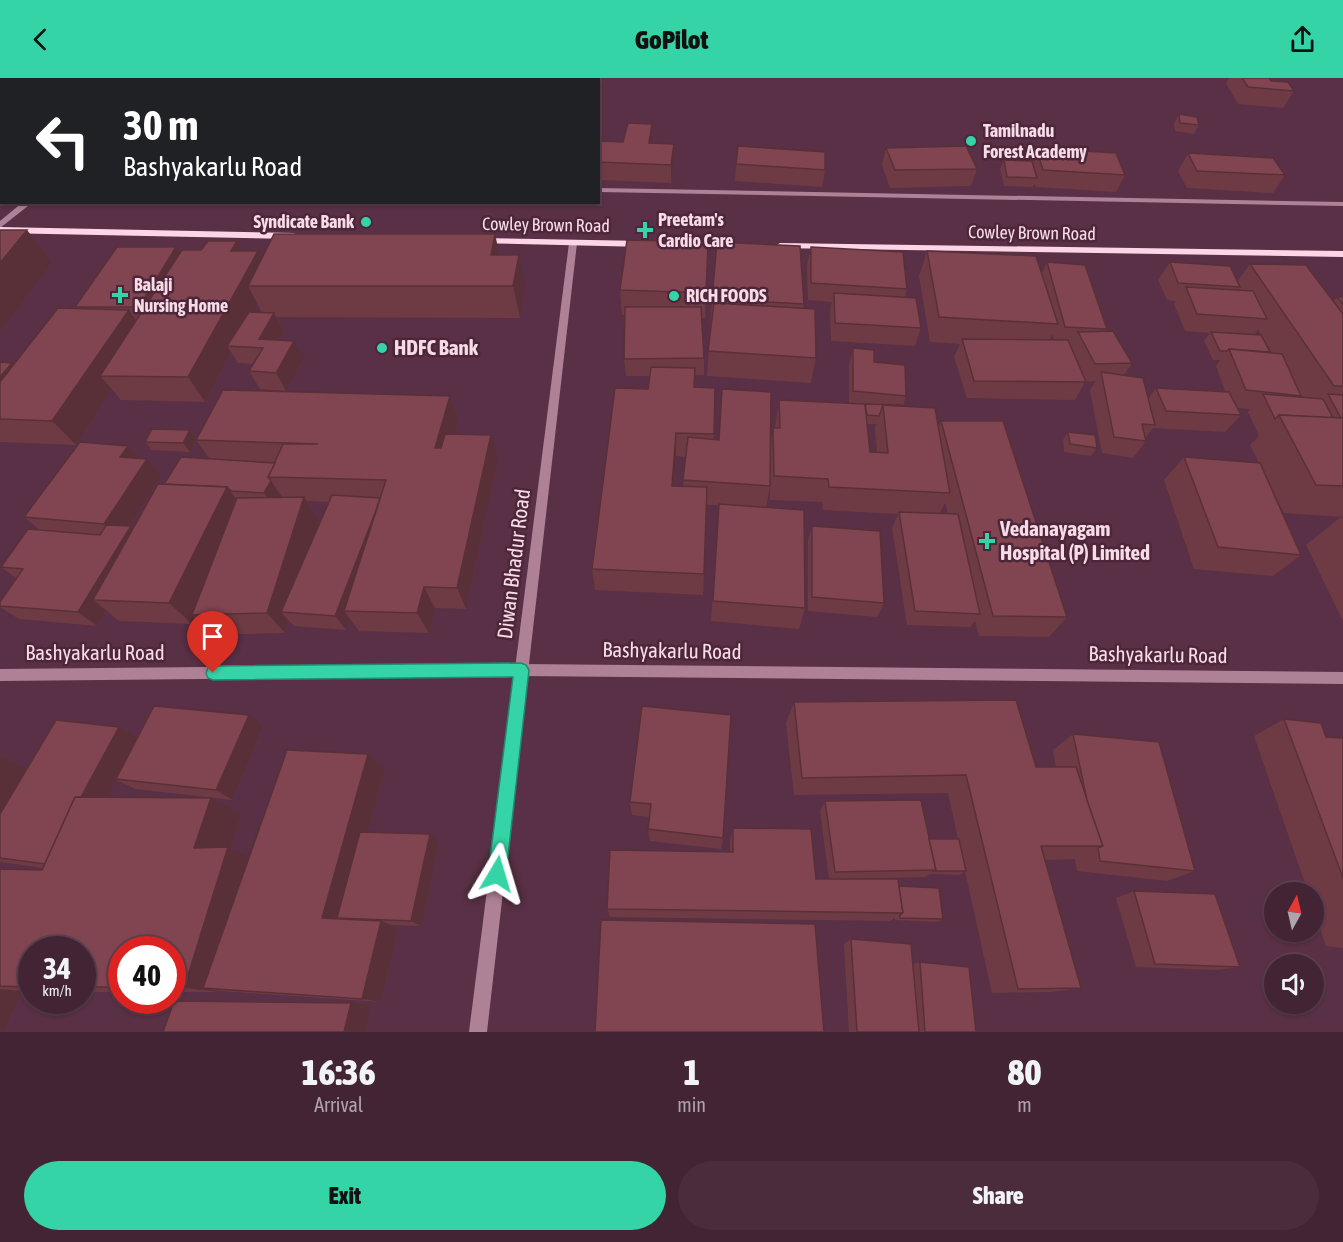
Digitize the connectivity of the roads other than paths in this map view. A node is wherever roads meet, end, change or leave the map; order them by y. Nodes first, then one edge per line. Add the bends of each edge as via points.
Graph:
1 (600, 190) edge
2 (26, 204) edge
3 (1343, 204) edge
4 (0, 225) edge
5 (0, 230) edge
6 (310, 237) edge
7 (466, 240) edge
8 (573, 243) junction
9 (656, 244) edge
10 (763, 246) edge
11 (1343, 254) edge
12 (521, 670) junction
13 (0, 675) edge
14 (1343, 678) edge
15 (478, 1032) edge

1 - 3 street
2 - 4 street
5 - 6 main road
7 - 8 main road, Cowley Brown Road
8 - 9 main road, Cowley Brown Road
8 - 12 street, Diwan Bhadur Road
10 - 11 main road, Cowley Brown Road
12 - 13 street, Bashyakarlu Road
12 - 14 street, Bashyakarlu Road
12 - 15 street, Diwan Bhadur Road

